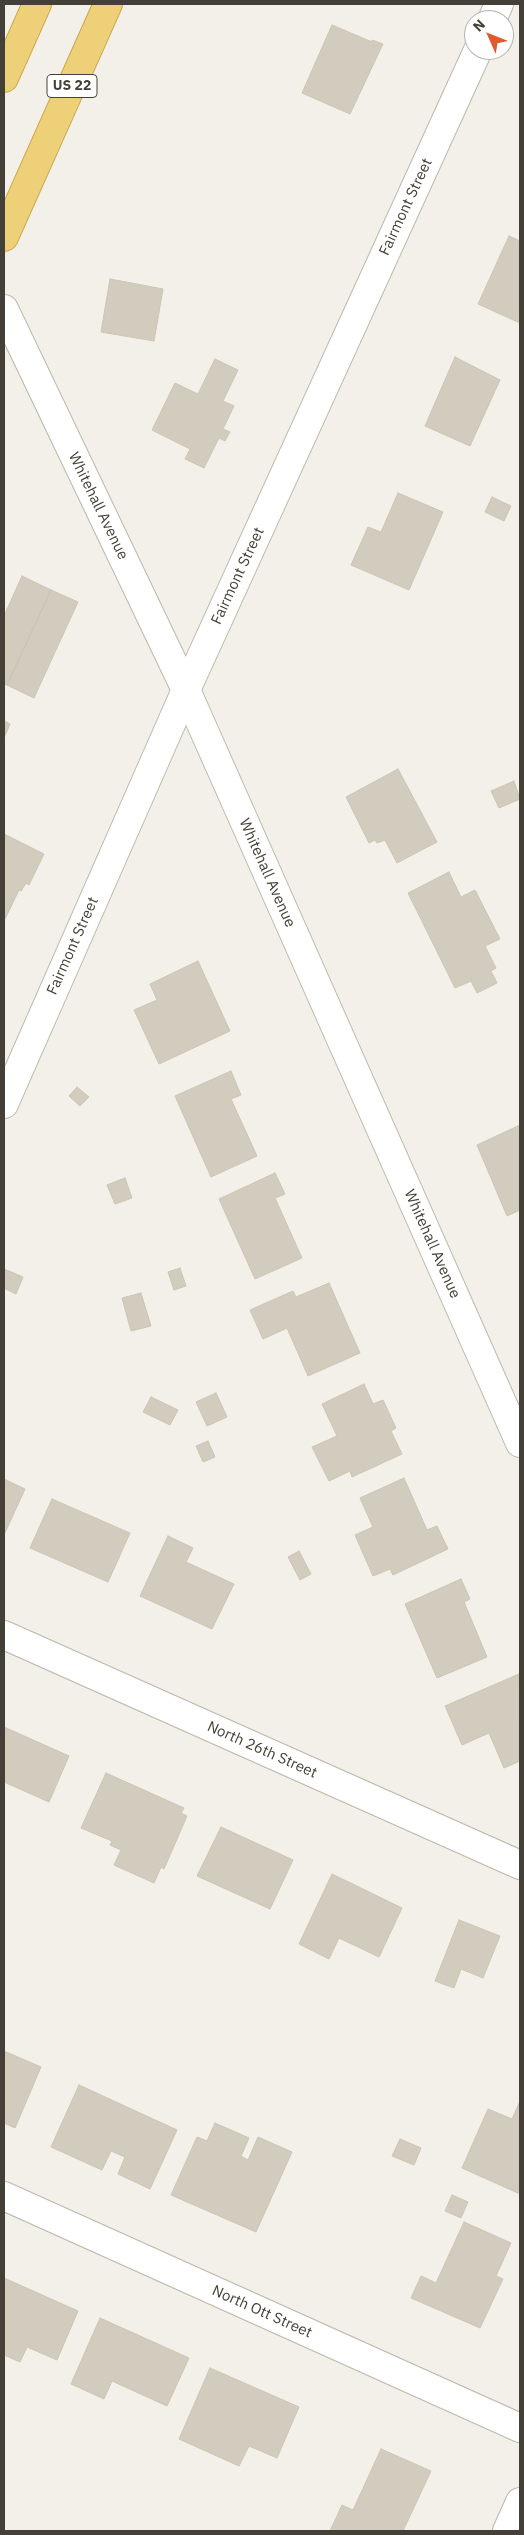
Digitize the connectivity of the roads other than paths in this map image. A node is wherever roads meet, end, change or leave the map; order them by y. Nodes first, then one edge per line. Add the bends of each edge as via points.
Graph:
1 (37, 4) edge
2 (108, 4) edge
3 (473, 60) edge
4 (4, 78) edge
5 (4, 237) edge
6 (4, 309) edge
7 (186, 690) junction
8 (4, 1104) edge
9 (520, 1443) edge
10 (4, 1635) edge
11 (520, 1865) edge
12 (4, 2196) edge
13 (520, 2428) edge
14 (520, 2502) edge
15 (507, 2531) edge

1 - 4 highway
2 - 5 highway, US 22
3 - 7 street, Fairmont Street
6 - 7 street, Whitehall Avenue
7 - 8 street, Fairmont Street
7 - 9 street, Whitehall Avenue
10 - 11 street, North 26th Street
12 - 13 street, North Ott Street
14 - 15 street

